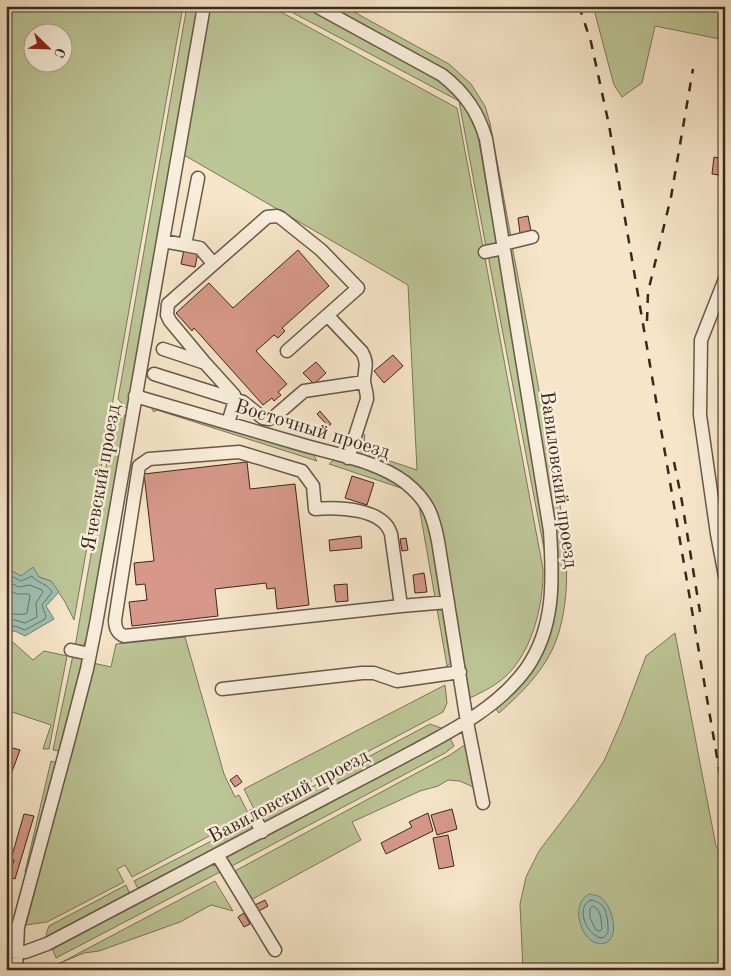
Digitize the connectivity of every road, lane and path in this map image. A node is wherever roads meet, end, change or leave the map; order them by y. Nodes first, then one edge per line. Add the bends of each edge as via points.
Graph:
1 (204, 6) edge
2 (316, 6) edge
3 (198, 178) dead end
4 (532, 237) dead end
5 (163, 241) junction
6 (185, 245) junction
7 (503, 246) junction
8 (485, 252) dead end
9 (213, 263) junction
10 (725, 279) edge
11 (328, 316) junction
12 (163, 349) dead end
13 (287, 351) dead end
14 (205, 363) junction
15 (154, 374) dead end
16 (364, 382) junction
17 (135, 396) junction
18 (236, 400) junction
19 (228, 423) junction
20 (348, 458) junction
21 (725, 576) edge
22 (101, 592) junction
23 (118, 595) junction
24 (448, 602) junction
25 (401, 606) junction
26 (71, 650) dead end
27 (90, 654) junction
28 (460, 672) junction
29 (222, 689) dead end
30 (467, 722) junction
31 (482, 803) dead end
32 (254, 816) dead end
33 (262, 832) junction
34 (218, 856) junction
35 (275, 950) dead end
36 (11, 952) edge
37 (16, 970) edge

1 - 5 street, Ячевский проезд
2 - 7 street, Вавиловский проезд via 442,75 466,97 475,110 486,139
3 - 6 street
4 - 7 street
5 - 6 street
5 - 17 street, Ячевский проезд
6 - 9 street via 200,248
7 - 8 street
7 - 30 street, Вавиловский проезд via 550,531 553,586 546,629 526,669 508,689
9 - 11 street via 267,217 277,216 321,250 358,288
9 - 14 street via 171,300 166,309 170,321
10 - 21 street via 701,340 700,415
11 - 13 street
11 - 16 street via 362,352 367,368
12 - 14 street
14 - 18 street
15 - 18 street
16 - 18 street via 304,391 269,419
16 - 20 street via 367,399
17 - 19 street, Восточный проезд
17 - 22 street, Ячевский проезд
18 - 19 street
19 - 20 street, Восточный проезд
20 - 24 street, Восточный проезд via 389,472 427,504 434,522
22 - 23 street
22 - 27 street, Ячевский проезд
23 - 25 street via 115,626 124,636
23 - 25 street via 139,466 149,459 239,452 302,471 312,486 315,508 349,508 386,523 391,534
24 - 25 street
24 - 28 street, Восточный проезд
26 - 27 street
27 - 36 street, Ячевский проезд
28 - 29 street via 397,681 374,673 362,673
28 - 30 street, Восточный проезд
30 - 31 street, Восточный проезд
30 - 33 street, Вавиловский проезд
32 - 33 street
33 - 34 street, Вавиловский проезд
34 - 35 street
34 - 36 street, Вавиловский проезд via 47,944 25,952
36 - 37 street, Ячевский проезд

